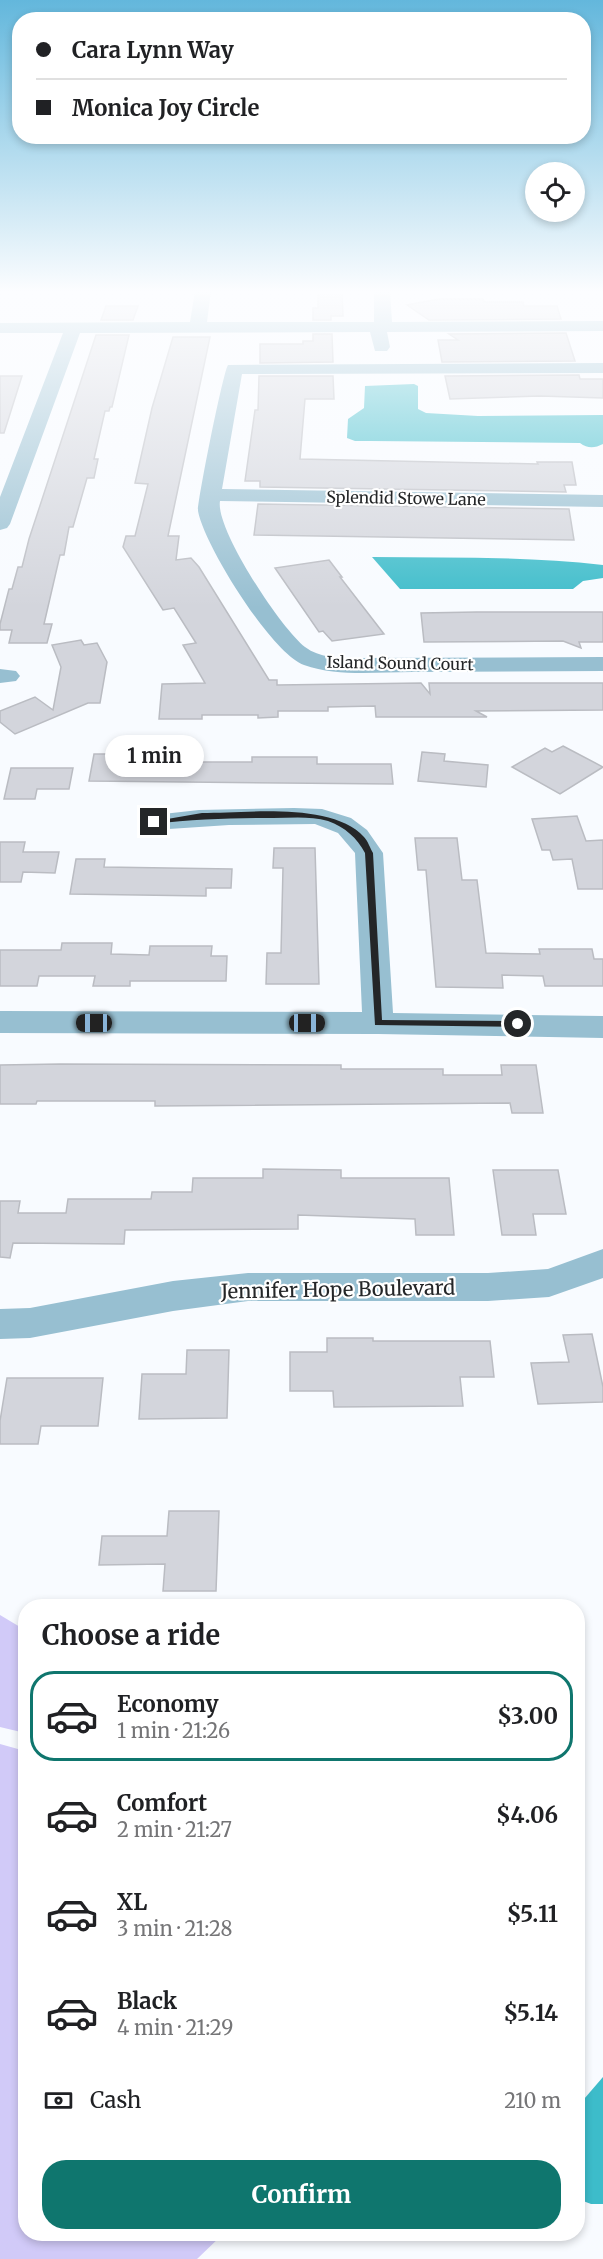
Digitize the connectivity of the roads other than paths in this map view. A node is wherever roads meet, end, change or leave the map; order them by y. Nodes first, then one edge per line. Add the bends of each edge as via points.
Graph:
1 (48, 396) edge
2 (229, 396) edge
3 (210, 495) junction
4 (603, 501) edge
5 (0, 524) edge
6 (603, 664) edge
7 (154, 822) dead end
8 (0, 1022) edge
9 (378, 1023) junction
10 (603, 1027) edge
11 (603, 1263) edge
12 (0, 1324) edge

1 - 5 street
2 - 3 street, Island Sound Court
3 - 4 street, Splendid Stowe Lane
3 - 6 street, Island Sound Court via 208,509 213,529 231,564 279,632 297,652 315,661 363,665
7 - 9 street via 202,816 305,816 328,819 362,839 369,853
8 - 9 street
9 - 10 street
11 - 12 street, Jennifer Hope Boulevard via 549,1283 488,1287 248,1287 172,1296 30,1323

